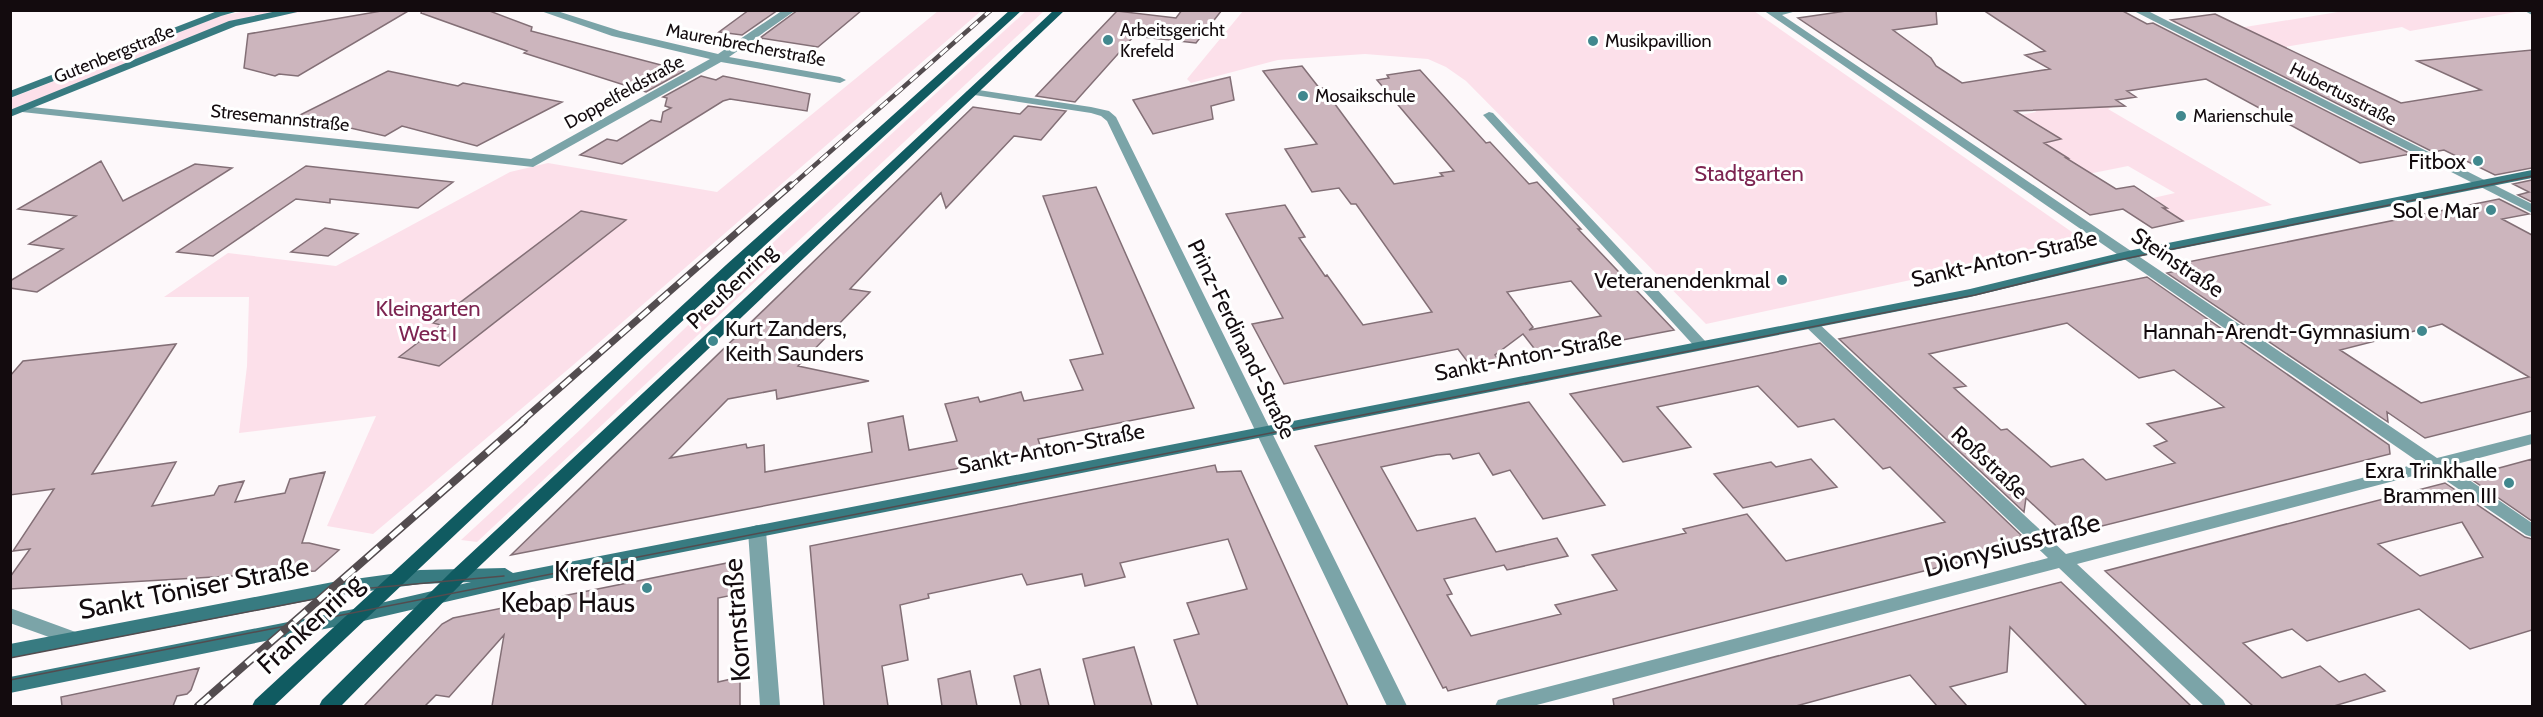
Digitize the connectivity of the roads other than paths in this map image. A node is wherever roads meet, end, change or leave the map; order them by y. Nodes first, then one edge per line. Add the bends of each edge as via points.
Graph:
1 (237, 10) edge
2 (301, 10) edge
3 (543, 10) edge
4 (791, 10) edge
5 (1017, 10) edge
6 (1060, 10) edge
7 (1795, 10) edge
8 (2137, 10) edge
9 (2528, 10) edge
10 (1771, 12) edge
11 (2532, 12) edge
12 (718, 59) junction
13 (840, 80) dead end
14 (972, 92) junction
15 (10, 95) edge
16 (16, 112) edge
17 (1489, 115) dead end
18 (533, 163) joint
19 (2532, 174) edge
20 (2482, 184) junction
21 (2532, 209) edge
22 (2128, 255) junction
23 (1811, 324) junction
24 (1701, 345) junction
25 (1262, 432) junction
26 (2532, 439) edge
27 (2434, 464) junction
28 (757, 531) junction
29 (2532, 531) edge
30 (2061, 560) junction
31 (459, 575) junction
32 (532, 575) junction
33 (396, 580) junction
34 (436, 598) junction
35 (10, 615) edge
36 (358, 615) junction
37 (74, 639) junction
38 (10, 651) edge
39 (10, 685) edge
40 (262, 706) edge
41 (329, 706) edge
42 (770, 706) edge
43 (1397, 706) edge
44 (1505, 706) edge
45 (2216, 706) edge

1 - 15 street, Gutenbergstraße
2 - 16 street, Gutenbergstraße via 233,23
3 - 12 street, Maurenbrecherstraße via 622,37
4 - 12 street, Doppelfeldstraße
5 - 33 main road, Preußenring
6 - 14 main road, Preußenring
7 - 10 street
8 - 20 street, Hubertusstraße
9 - 11 street
10 - 22 street, Steinstraße
12 - 13 street, Maurenbrecherstraße
12 - 18 street, Doppelfeldstraße
14 - 25 street, Prinz-Ferdinand-Straße via 1091,110 1112,118
14 - 31 main road, Preußenring
16 - 18 street, Stresemannstraße
17 - 24 street
19 - 20 street, Sankt-Anton-Straße
20 - 21 street, Hubertusstraße
20 - 22 street, Sankt-Anton-Straße
22 - 23 street, Sankt-Anton-Straße via 1970,293
22 - 27 street, Steinstraße
23 - 24 street, Sankt-Anton-Straße
23 - 30 street, Roßstraße
24 - 25 street, Sankt-Anton-Straße
25 - 28 street, Sankt-Anton-Straße
25 - 43 street, Prinz-Ferdinand-Straße
26 - 27 street, Dionysiusstraße
27 - 29 street, Steinstraße
27 - 30 street, Dionysiusstraße
28 - 32 street, Sankt-Anton-Straße
28 - 42 street, Kornstraße
30 - 44 street, Dionysiusstraße
30 - 45 street, Roßstraße
31 - 32 street, Sankt-Anton-Straße
31 - 33 street, Sankt Töniser Straße
31 - 34 main road, Preußenring
32 - 34 street, Sankt-Anton-Straße
33 - 36 main road, Frankenring
33 - 37 street, Sankt Töniser Straße
34 - 36 street
34 - 41 main road
35 - 37 street
36 - 39 street
36 - 40 main road, Frankenring
37 - 38 street, Sankt Töniser Straße

